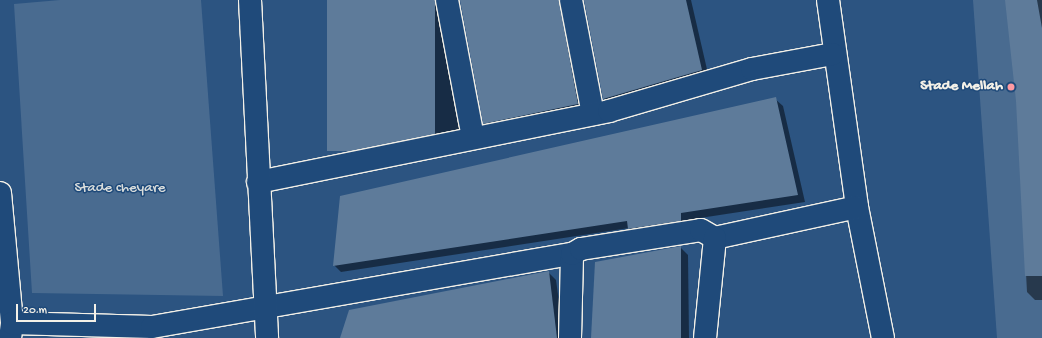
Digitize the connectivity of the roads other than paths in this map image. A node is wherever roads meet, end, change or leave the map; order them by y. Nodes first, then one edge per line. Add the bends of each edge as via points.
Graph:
1 (250, 0) edge
2 (447, 0) edge
3 (572, 0) edge
4 (828, 0) edge
5 (833, 54) junction
6 (593, 114) junction
7 (473, 138) junction
8 (258, 182) junction
9 (0, 193) edge
10 (857, 207) junction
11 (714, 238) junction
12 (572, 254) junction
13 (265, 305) junction
14 (11, 330) edge
15 (267, 338) edge
16 (570, 338) edge
17 (705, 338) edge
18 (883, 338) edge

1 - 8 street
2 - 7 street
3 - 6 street
4 - 5 street
5 - 6 street via 752,69
5 - 10 street
6 - 7 street
7 - 8 street
8 - 13 street
9 - 14 street
10 - 11 street
10 - 18 street
11 - 12 street via 701,230
11 - 17 street
12 - 13 street
12 - 16 street
13 - 14 street via 152,327
13 - 15 street

